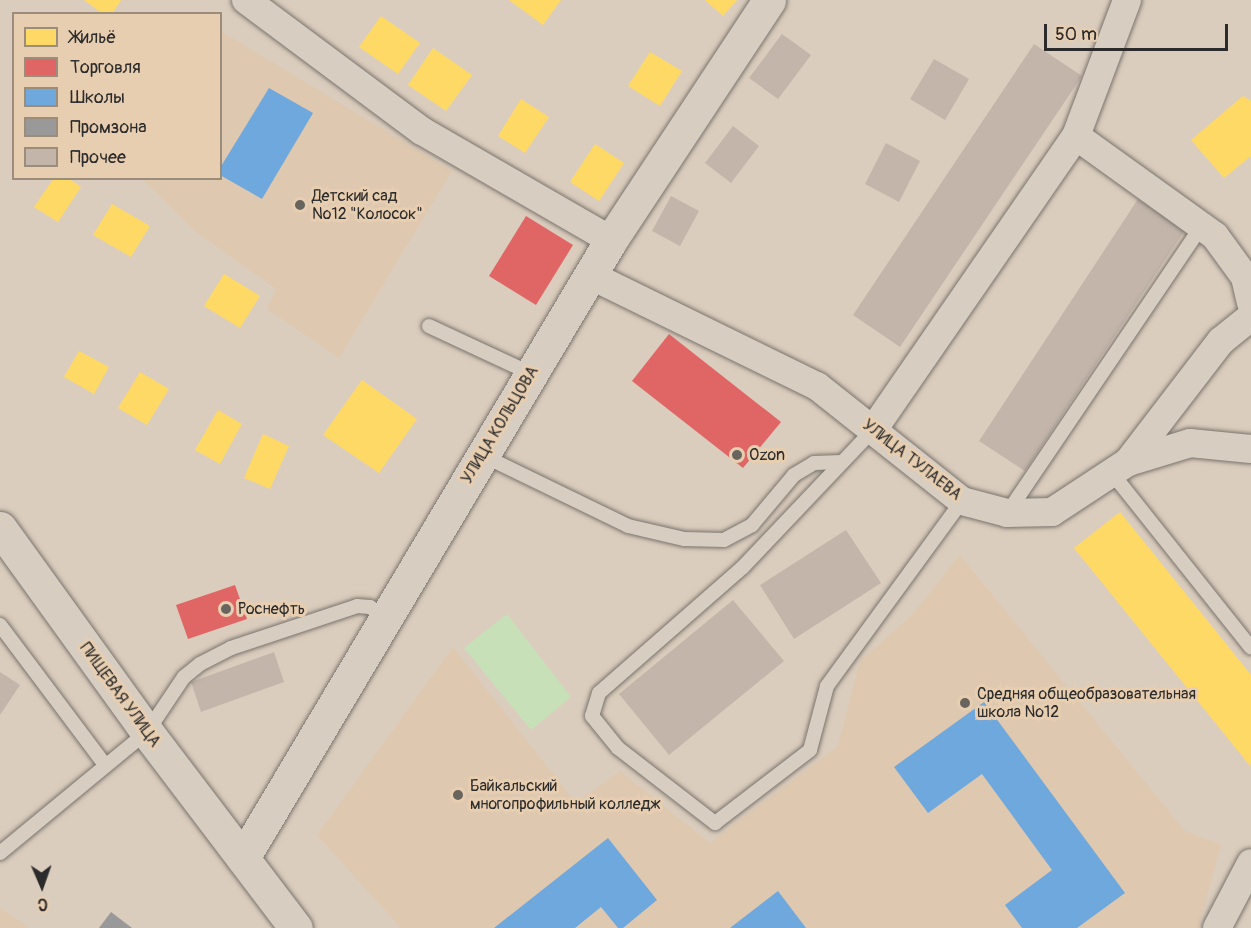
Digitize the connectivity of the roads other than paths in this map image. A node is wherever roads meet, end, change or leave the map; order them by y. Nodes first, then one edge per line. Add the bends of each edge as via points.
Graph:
1 (246, 0) edge
2 (769, 0) edge
3 (1127, 0) edge
4 (1076, 136) junction
5 (1202, 226) junction
6 (612, 240) junction
7 (590, 275) junction
8 (1251, 302) edge
9 (1251, 317) edge
10 (429, 326) dead end
11 (530, 373) junction
12 (873, 430) junction
13 (1251, 449) edge
14 (482, 455) junction
15 (842, 462) junction
16 (1120, 467) junction
17 (962, 501) junction
18 (1007, 513) junction
19 (0, 528) edge
20 (387, 619) junction
21 (0, 625) edge
22 (1251, 648) edge
23 (147, 732) junction
24 (106, 766) junction
25 (0, 854) edge
26 (243, 858) junction
27 (1249, 869) edge
28 (296, 928) edge
29 (1217, 928) edge

1 - 6 street via 422,131
2 - 6 main road, УЛИЦА КОЛЬЦОВА
3 - 4 street
4 - 5 street
4 - 12 street
5 - 8 street via 1215,236 1245,277
5 - 18 lane
6 - 7 main road, УЛИЦА КОЛЬЦОВА
7 - 11 main road, УЛИЦА КОЛЬЦОВА
7 - 12 street, УЛИЦА ТУЛАЕВА via 817,386
9 - 16 street via 1221,341
10 - 11 lane
11 - 14 main road, УЛИЦА КОЛЬЦОВА
12 - 15 lane
12 - 17 street, УЛИЦА ТУЛАЕВА
13 - 16 street, УЛИЦА ТУЛАЕВА via 1190,443
14 - 15 lane via 628,526 684,539 724,540 752,525 794,475 814,463
14 - 20 main road, УЛИЦА КОЛЬЦОВА
15 - 17 lane via 743,567 599,693 592,706 592,716 618,748 715,823 810,750 827,686
16 - 18 street, УЛИЦА ТУЛАЕВА via 1052,512
16 - 22 lane
17 - 18 street, УЛИЦА ТУЛАЕВА
19 - 23 main road, ПИЩЕВАЯ УЛИЦА
20 - 23 lane via 370,607 357,606 231,648 184,676
20 - 26 main road, УЛИЦА КОЛЬЦОВА
21 - 24 lane
23 - 24 lane
23 - 26 main road, ПИЩЕВАЯ УЛИЦА
24 - 25 lane
26 - 28 main road
27 - 29 street

